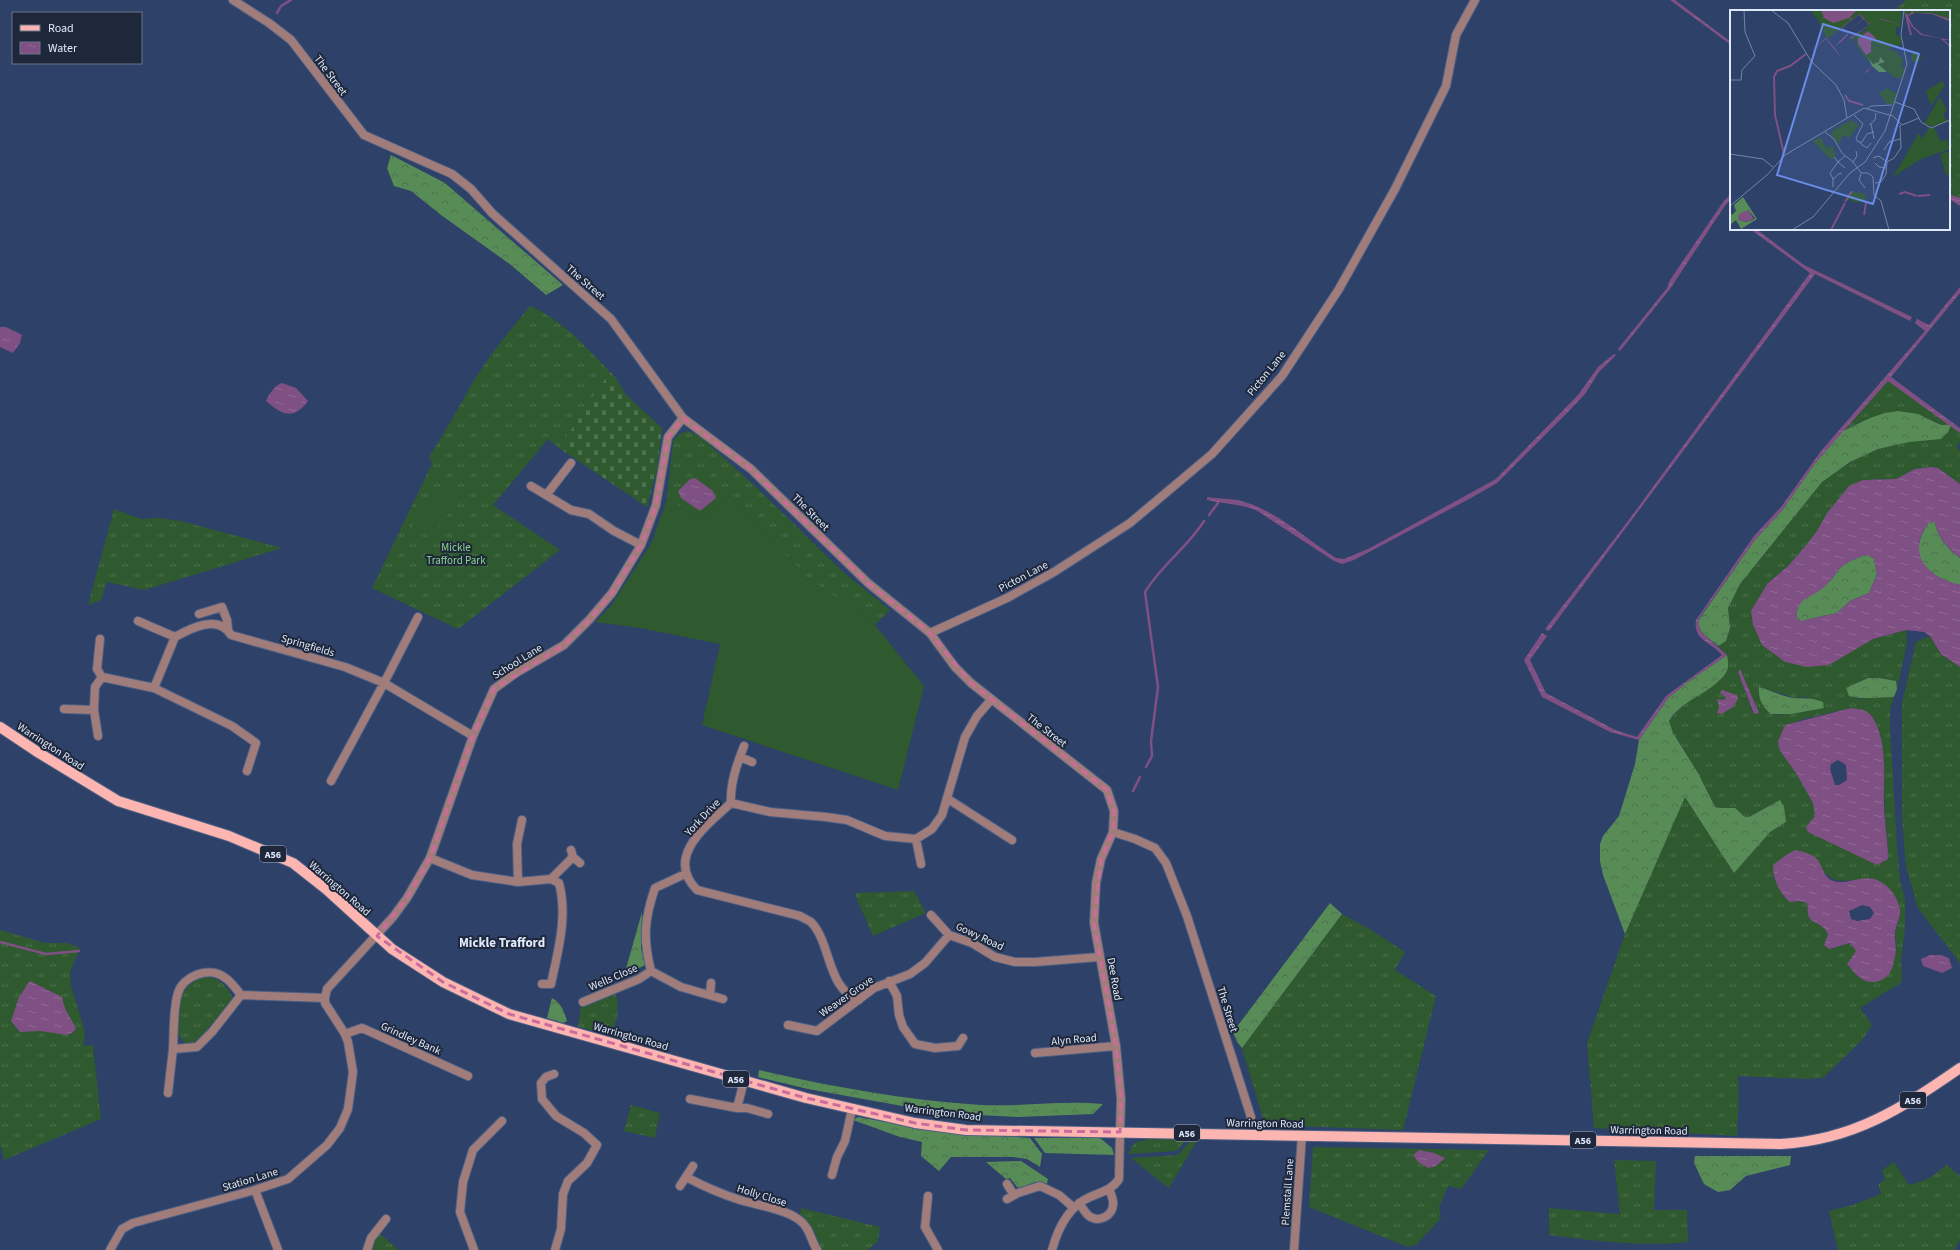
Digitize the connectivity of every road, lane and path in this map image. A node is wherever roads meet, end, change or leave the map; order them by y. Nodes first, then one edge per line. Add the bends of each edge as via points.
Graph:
1 (233, 0) edge
2 (1475, 0) edge
3 (683, 418) junction
4 (571, 463) dead end
5 (531, 486) dead end
6 (546, 494) junction
7 (641, 545) junction
8 (199, 614) dead end
9 (418, 617) dead end
10 (138, 621) dead end
11 (228, 629) junction
12 (930, 633) junction
13 (175, 637) junction
14 (100, 639) dead end
15 (102, 677) junction
16 (384, 683) junction
17 (154, 688) junction
18 (991, 700) junction
19 (64, 710) dead end
20 (94, 710) junction
21 (0, 727) edge
22 (98, 736) dead end
23 (473, 736) junction
24 (744, 746) dead end
25 (740, 757) junction
26 (752, 762) dead end
27 (247, 771) dead end
28 (331, 781) dead end
29 (948, 799) junction
30 (731, 803) junction
31 (522, 820) dead end
32 (1113, 832) junction
33 (916, 839) junction
34 (1012, 840) dead end
35 (430, 858) junction
36 (580, 863) dead end
37 (921, 864) dead end
38 (685, 874) junction
39 (551, 879) junction
40 (518, 882) junction
41 (931, 915) dead end
42 (949, 935) junction
43 (377, 936) junction
44 (1099, 956) junction
45 (651, 972) junction
46 (889, 981) junction
47 (711, 983) dead end
48 (542, 984) dead end
49 (241, 995) junction
50 (710, 995) junction
51 (324, 998) junction
52 (723, 999) dead end
53 (860, 1000) junction
54 (583, 1002) dead end
55 (788, 1025) dead end
56 (345, 1034) junction
57 (963, 1038) dead end
58 (1116, 1046) junction
59 (173, 1049) junction
60 (1035, 1053) dead end
61 (1960, 1068) edge
62 (554, 1074) dead end
63 (468, 1076) dead end
64 (744, 1081) junction
65 (168, 1093) dead end
66 (690, 1099) dead end
67 (737, 1108) junction
68 (852, 1109) junction
69 (768, 1114) dead end
70 (1251, 1117) dead end
71 (502, 1121) dead end
72 (1120, 1132) junction
73 (1302, 1135) junction
74 (693, 1166) dead end
75 (832, 1175) dead end
76 (686, 1177) junction
77 (1007, 1184) dead end
78 (680, 1186) dead end
79 (1109, 1189) junction
80 (255, 1190) junction
81 (928, 1196) dead end
82 (1076, 1205) junction
83 (386, 1219) dead end
84 (110, 1250) edge
85 (278, 1250) edge
86 (367, 1250) edge
87 (474, 1250) edge
88 (555, 1250) edge
89 (817, 1250) edge
90 (938, 1250) edge
91 (1052, 1250) edge
92 (1294, 1250) edge

1 - 3 street, The Street via 291,40 364,135 452,174 611,319
2 - 12 street, Picton Lane via 1456,35 1446,86 1395,189 1339,289 1282,376 1212,454 1130,523 1054,572 1007,598
3 - 7 street, School Lane via 668,437 656,505
3 - 12 street, The Street via 751,469 868,583
4 - 6 street
5 - 6 street
6 - 7 street via 571,510 589,514
7 - 23 street, School Lane via 612,593 564,645 516,672 494,689
8 - 11 street via 222,607
9 - 16 street
10 - 13 street
11 - 13 street, Springfields via 212,624 199,625
11 - 16 street, Springfields via 231,634 345,667
12 - 18 street, The Street via 955,667
13 - 17 street
14 - 15 street via 97,669
15 - 17 street
15 - 20 street via 95,687
16 - 23 street, Springfields
16 - 28 street via 346,749
17 - 27 street via 232,726 256,743
18 - 29 street via 977,716 965,737
18 - 32 street, The Street via 1107,790 1114,811
19 - 20 street
20 - 22 street
21 - 43 main road, Warrington Road / A56 via 118,801 229,836 293,863 326,889
23 - 35 street, School Lane
24 - 25 street
25 - 26 street
25 - 30 street
29 - 33 street via 932,829
29 - 34 street
30 - 33 street, York Drive via 770,812 847,820 886,836
30 - 38 street, York Drive via 708,823 687,850
31 - 40 street via 517,844
32 - 44 street, Dee Road via 1101,859 1096,883 1094,923
32 - 70 street, The Street via 1155,848 1166,863 1187,916
33 - 37 street
35 - 40 street via 472,875
35 - 43 street, School Lane via 407,898
36 - 39 street via 572,854
38 - 45 street, Wells Close via 655,888 644,931
38 - 53 street via 697,890 800,916 810,922 818,933 839,983 846,993
39 - 40 street
39 - 48 street via 559,883 562,893 561,936 551,984
41 - 42 street, Gowy Road
42 - 44 street, Gowy Road via 972,943 995,956 1015,962
42 - 46 street, Weaver Grove via 925,963 910,974
43 - 51 street via 327,989
43 - 64 main road, Warrington Road / A56 via 392,949 444,982 509,1014
44 - 58 street, Dee Road
45 - 50 street, Wells Close via 681,988
45 - 54 street, Wells Close
46 - 53 street, Weaver Grove via 874,988
46 - 57 street via 897,996 903,1027 915,1044 935,1048 958,1046
47 - 50 street
49 - 51 street
49 - 59 street via 197,1047
49 - 59 street via 224,976 211,972 193,976 181,984 177,994
50 - 52 street, Wells Close
51 - 56 street, Station Lane via 328,1011
53 - 55 street, Weaver Grove via 817,1031
56 - 63 street, Grindley Bank via 362,1028
56 - 80 street, Station Lane via 353,1072 348,1109 340,1128 327,1145 288,1178
58 - 60 street, Alyn Road
58 - 72 street, Dee Road via 1121,1099
59 - 65 street
61 - 73 main road, Warrington Road / A56 via 1885,1116 1831,1137 1799,1143
62 - 88 street via 546,1077 541,1083 542,1099 556,1116 584,1133 597,1145 587,1163 568,1181 563,1194 561,1229
64 - 67 street
64 - 68 main road, Warrington Road / A56
66 - 67 street
67 - 69 street
68 - 72 main road, Warrington Road / A56 via 915,1123 966,1130
68 - 75 street via 845,1141
71 - 87 street via 473,1150 463,1182 460,1212
72 - 73 main road, Warrington Road / A56
72 - 79 street, Dee Road via 1119,1179
73 - 92 street, Plemstall Lane
74 - 76 street
76 - 78 street
76 - 89 street, Holly Close via 725,1195 798,1219 808,1229
77 - 82 street via 1010,1197 1040,1186
79 - 82 street
79 - 82 street via 1114,1203 1108,1216 1095,1219
80 - 84 street, Station Lane via 133,1223 122,1229
80 - 85 street
81 - 90 street via 925,1227
82 - 91 street via 1056,1236
83 - 86 street via 371,1238

